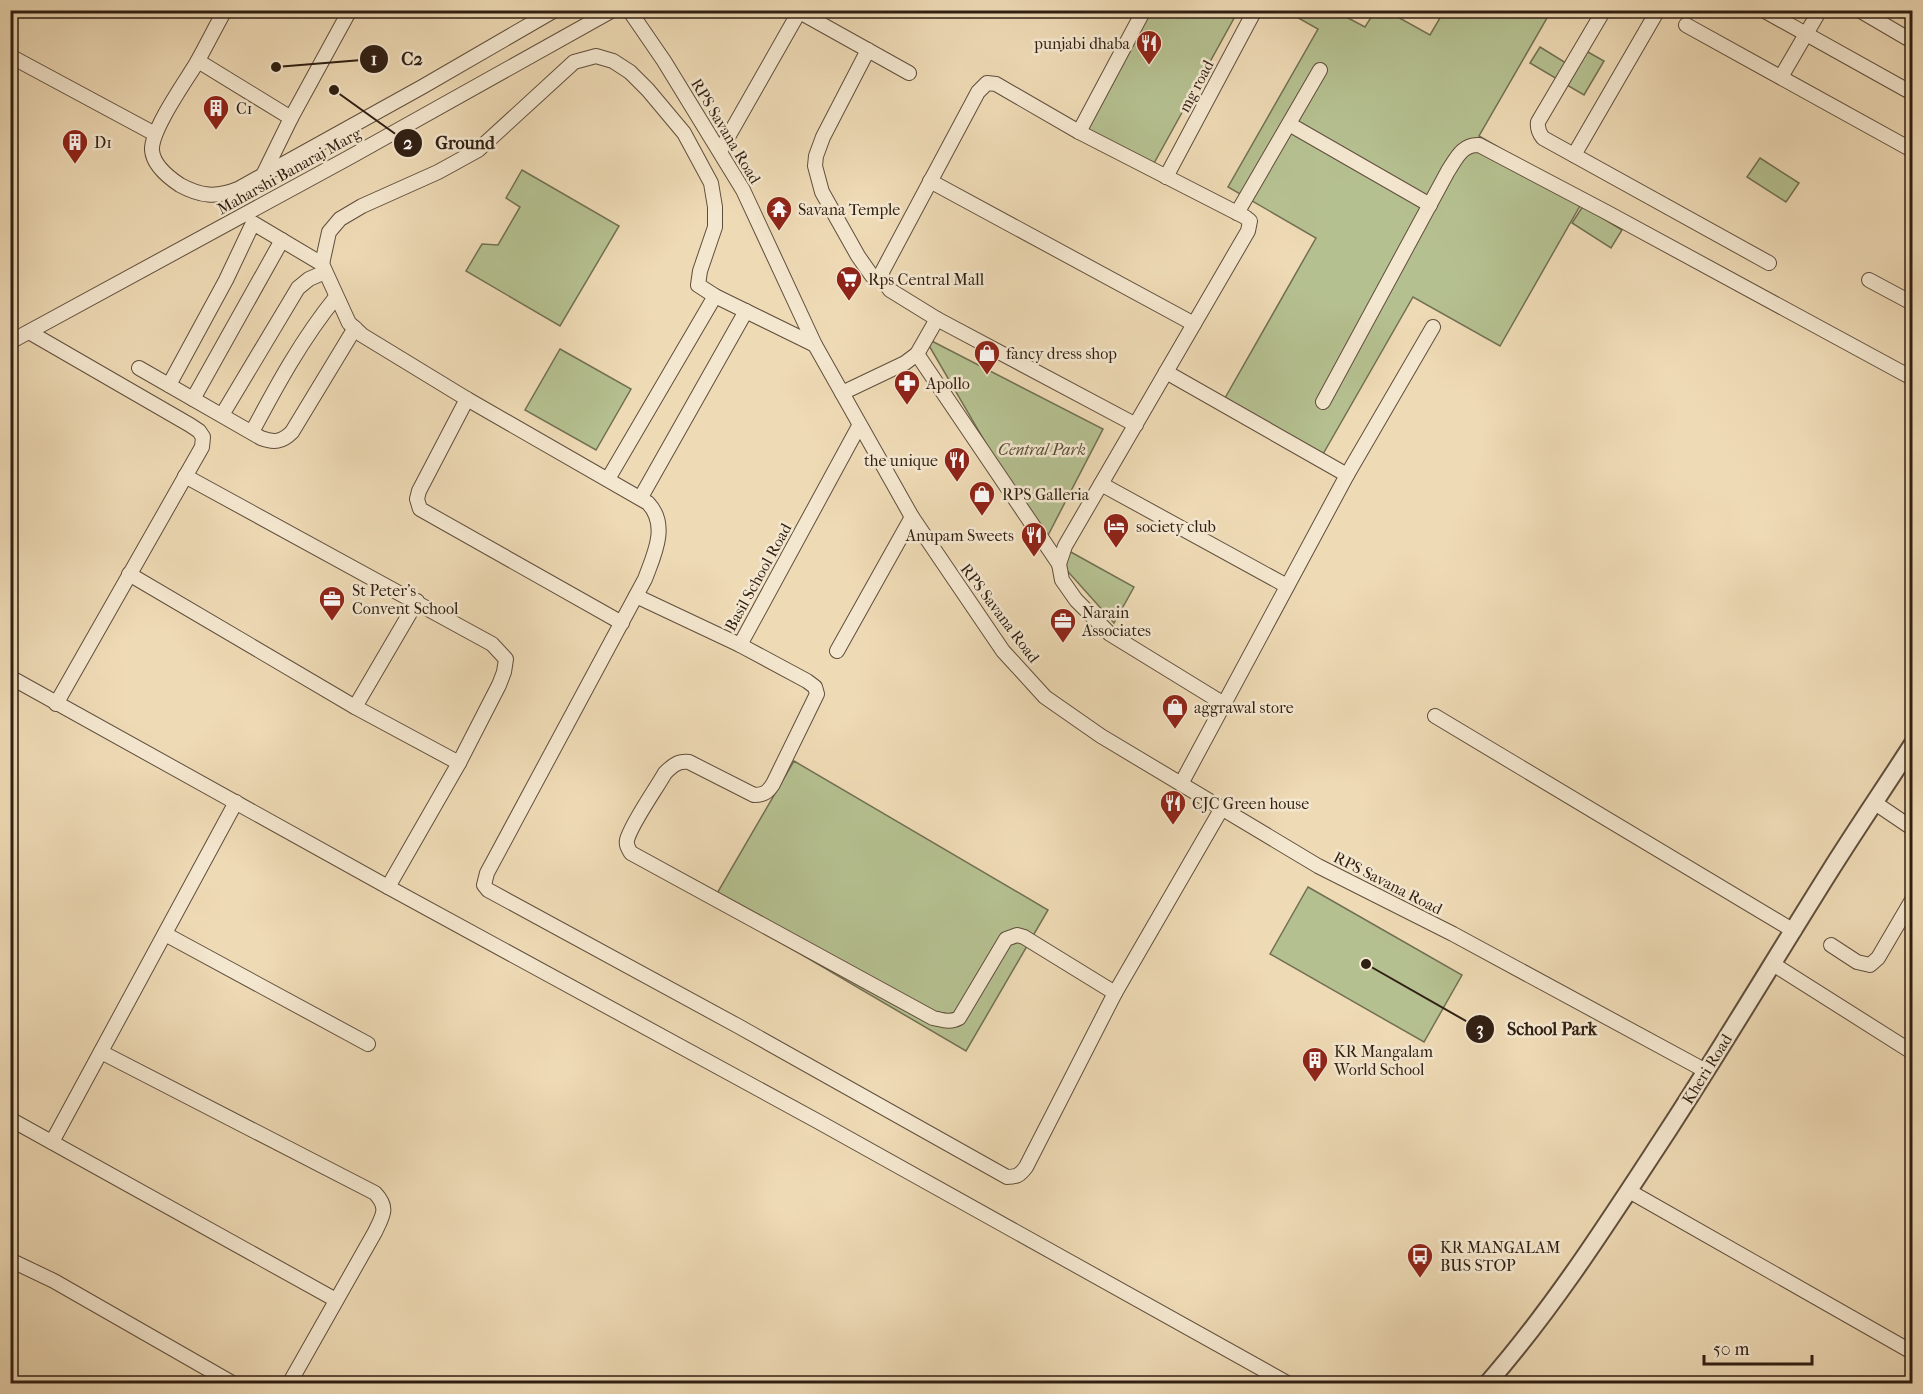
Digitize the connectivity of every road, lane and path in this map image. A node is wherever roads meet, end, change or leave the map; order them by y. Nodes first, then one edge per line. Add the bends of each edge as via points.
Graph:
1 (225, 10) edge
2 (350, 10) edge
3 (555, 10) edge
4 (613, 10) edge
5 (629, 10) edge
6 (1144, 10) edge
7 (1255, 10) edge
8 (1604, 10) edge
9 (1658, 10) edge
10 (1763, 10) edge
11 (1820, 10) edge
12 (1859, 10) edge
13 (797, 11) edge
14 (1686, 25) dead end
15 (1806, 34) junction
16 (1912, 41) edge
17 (868, 50) junction
18 (10, 56) edge
19 (198, 61) junction
20 (1320, 70) dead end
21 (909, 73) dead end
22 (1781, 77) junction
23 (1912, 93) edge
24 (291, 118) junction
25 (1289, 124) junction
26 (1079, 132) junction
27 (155, 134) junction
28 (1912, 150) edge
29 (720, 151) junction
30 (1574, 155) junction
31 (264, 173) junction
32 (1166, 177) junction
33 (930, 181) junction
34 (1430, 205) junction
35 (1237, 213) junction
36 (282, 240) junction
37 (1769, 263) dead end
38 (324, 268) junction
39 (883, 280) junction
40 (1869, 280) dead end
41 (715, 296) junction
42 (336, 297) junction
43 (1912, 303) edge
44 (746, 311) junction
45 (937, 320) junction
46 (1194, 324) junction
47 (1433, 327) dead end
48 (355, 328) junction
49 (29, 332) junction
50 (10, 342) edge
51 (815, 345) junction
52 (917, 354) junction
53 (139, 368) dead end
54 (1166, 372) junction
55 (1912, 378) edge
56 (169, 385) junction
57 (842, 393) junction
58 (193, 399) junction
59 (467, 399) junction
60 (1323, 402) dead end
61 (222, 415) junction
62 (1136, 425) junction
63 (860, 426) junction
64 (252, 432) junction
65 (1347, 475) junction
66 (185, 476) junction
67 (608, 479) junction
68 (1101, 484) junction
69 (641, 497) junction
70 (912, 517) junction
71 (1059, 564) junction
72 (129, 574) junction
73 (1287, 586) junction
74 (636, 596) junction
75 (417, 601) junction
76 (622, 623) junction
77 (740, 645) junction
78 (837, 651) dead end
79 (10, 677) edge
80 (56, 704) junction
81 (1224, 704) junction
82 (355, 706) junction
83 (1435, 716) dead end
84 (1912, 746) edge
85 (459, 763) junction
86 (1181, 784) junction
87 (236, 802) junction
88 (1875, 803) junction
89 (1222, 808) junction
90 (1912, 828) edge
91 (388, 888) junction
92 (1912, 900) edge
93 (1794, 931) junction
94 (165, 934) junction
95 (1831, 945) dead end
96 (1773, 964) junction
97 (1114, 993) junction
98 (368, 1044) dead end
99 (101, 1052) junction
100 (1912, 1052) edge
101 (1706, 1071) junction
102 (10, 1119) edge
103 (52, 1142) junction
104 (1629, 1191) junction
105 (10, 1260) edge
106 (336, 1300) junction
107 (1912, 1352) edge
108 (234, 1383) edge
109 (289, 1383) edge
110 (1289, 1383) edge
111 (1487, 1383) edge

1 - 19 street
2 - 24 street
3 - 31 street
4 - 49 street, Maharshi Banaraj Marg
5 - 29 street, RPS Savana Road
6 - 26 street
7 - 32 street, mg road
8 - 30 street via 1538,122 1543,138
9 - 30 street
10 - 15 street
11 - 15 street
12 - 16 street
13 - 17 street
13 - 29 street
14 - 22 street
15 - 22 street
15 - 23 street
17 - 21 street
17 - 39 street via 823,137 815,166 822,192 858,256 872,276
18 - 27 street
19 - 24 street
19 - 27 street
20 - 25 street
22 - 28 street
24 - 31 street
25 - 34 street
25 - 35 street
26 - 32 street
26 - 33 street via 996,84 987,83 978,92
27 - 31 street via 155,162 167,176 195,192 226,194
29 - 51 street, RPS Savana Road via 743,190
30 - 37 street
32 - 35 street
33 - 39 street via 882,272
33 - 46 street
34 - 55 street via 1461,152 1479,145
34 - 60 street
35 - 46 street via 1248,218 1248,231
36 - 38 street
36 - 56 street via 253,223
36 - 58 street
38 - 41 street via 329,231 340,219 478,150 574,62 596,56 630,72 648,90 684,133 711,183 715,227 698,279 699,285
38 - 42 street
38 - 61 street via 298,288
39 - 45 street via 890,290
40 - 43 street
41 - 44 street
41 - 67 street
42 - 48 street
42 - 64 street via 308,332
44 - 51 street
44 - 69 street
45 - 52 street
45 - 62 street
46 - 54 street
47 - 65 street
48 - 59 street
48 - 64 street via 286,439 278,442
49 - 50 street, Maharshi Banaraj Marg
49 - 66 street via 199,431 202,447
51 - 57 street, RPS Savana Road
52 - 57 street
52 - 71 street
53 - 56 street
54 - 62 street
54 - 65 street
56 - 58 street
57 - 63 street, RPS Savana Road
58 - 61 street
59 - 67 street
59 - 76 street via 419,491 420,508
61 - 64 street
62 - 68 street
63 - 70 street, RPS Savana Road
63 - 77 street, Basil School Road
65 - 73 street
66 - 72 street
66 - 75 street
67 - 69 street
68 - 71 street via 1065,546
68 - 73 street
69 - 74 street via 659,521 656,550
70 - 78 street
70 - 86 street, RPS Savana Road via 1004,651 1045,697
71 - 81 street via 1062,579 1076,600 1110,634
72 - 80 street
72 - 82 street
73 - 81 street
74 - 76 street
74 - 77 street, Basil School Road
75 - 82 street
75 - 85 street via 492,644 506,659 499,685
76 - 97 street via 487,873 484,885 488,890 1007,1177 1021,1174 1026,1167
77 - 97 street via 807,681 817,694 773,784 763,794 754,795 680,761 665,773 632,828 626,846 631,853 933,1018 959,1018 1006,939 1017,935
79 - 80 street
80 - 87 street
81 - 86 street
82 - 85 street
83 - 93 street
84 - 88 street, Kheri Road
85 - 91 street
86 - 89 street, RPS Savana Road
87 - 91 street
87 - 94 street
88 - 90 street
88 - 93 street, Kheri Road
89 - 97 street
89 - 101 street, RPS Savana Road via 1318,866
91 - 110 street
92 - 95 street via 1870,965 1857,962
93 - 96 street, Kheri Road
94 - 98 street
94 - 99 street
96 - 100 street
96 - 101 street, Kheri Road
99 - 103 street
99 - 106 street via 375,1193 384,1208 379,1225
101 - 104 street, Kheri Road
102 - 103 street
103 - 106 street
104 - 107 street
104 - 111 street, Kheri Road via 1564,1286
105 - 108 street
106 - 109 street

